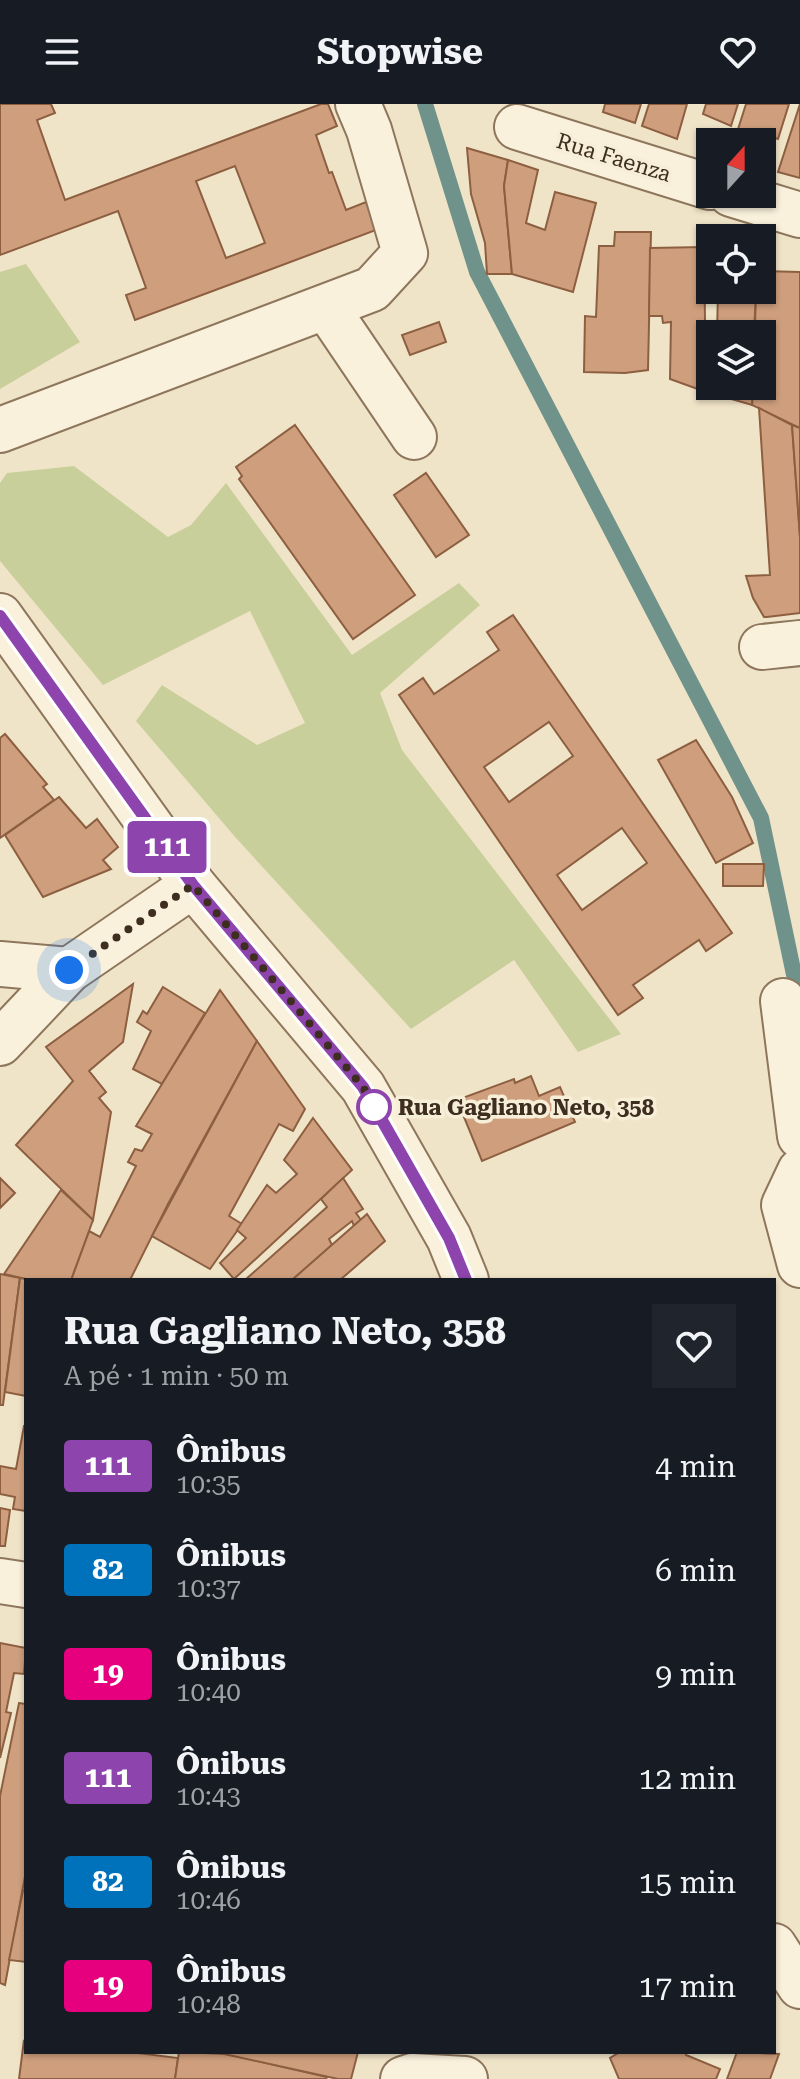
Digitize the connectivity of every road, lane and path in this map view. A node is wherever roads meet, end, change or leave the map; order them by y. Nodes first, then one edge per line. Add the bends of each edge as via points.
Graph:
1 (358, 104) edge
2 (517, 127) dead end
3 (696, 183) edge
4 (776, 208) edge
5 (800, 215) edge
6 (326, 307) junction
7 (0, 430) edge
8 (414, 437) dead end
9 (0, 616) edge
10 (193, 885) junction
11 (0, 964) edge
12 (69, 970) junction
13 (783, 1001) dead end
14 (0, 1043) edge
15 (800, 1136) edge
16 (795, 1192) edge
17 (800, 1265) edge
18 (465, 1278) edge
19 (0, 1581) edge
20 (24, 1585) edge
21 (776, 1949) edge
22 (800, 1986) edge
23 (403, 2079) edge
24 (465, 2079) edge

1 - 6 street via 405,253 372,289
2 - 3 street, Rua Faenza
4 - 5 street
6 - 7 street
6 - 8 street
9 - 10 street
10 - 12 street
10 - 18 street via 363,1087 449,1238
11 - 12 street
12 - 14 street
13 - 15 street
16 - 17 street
19 - 20 street
21 - 22 street
23 - 24 street

